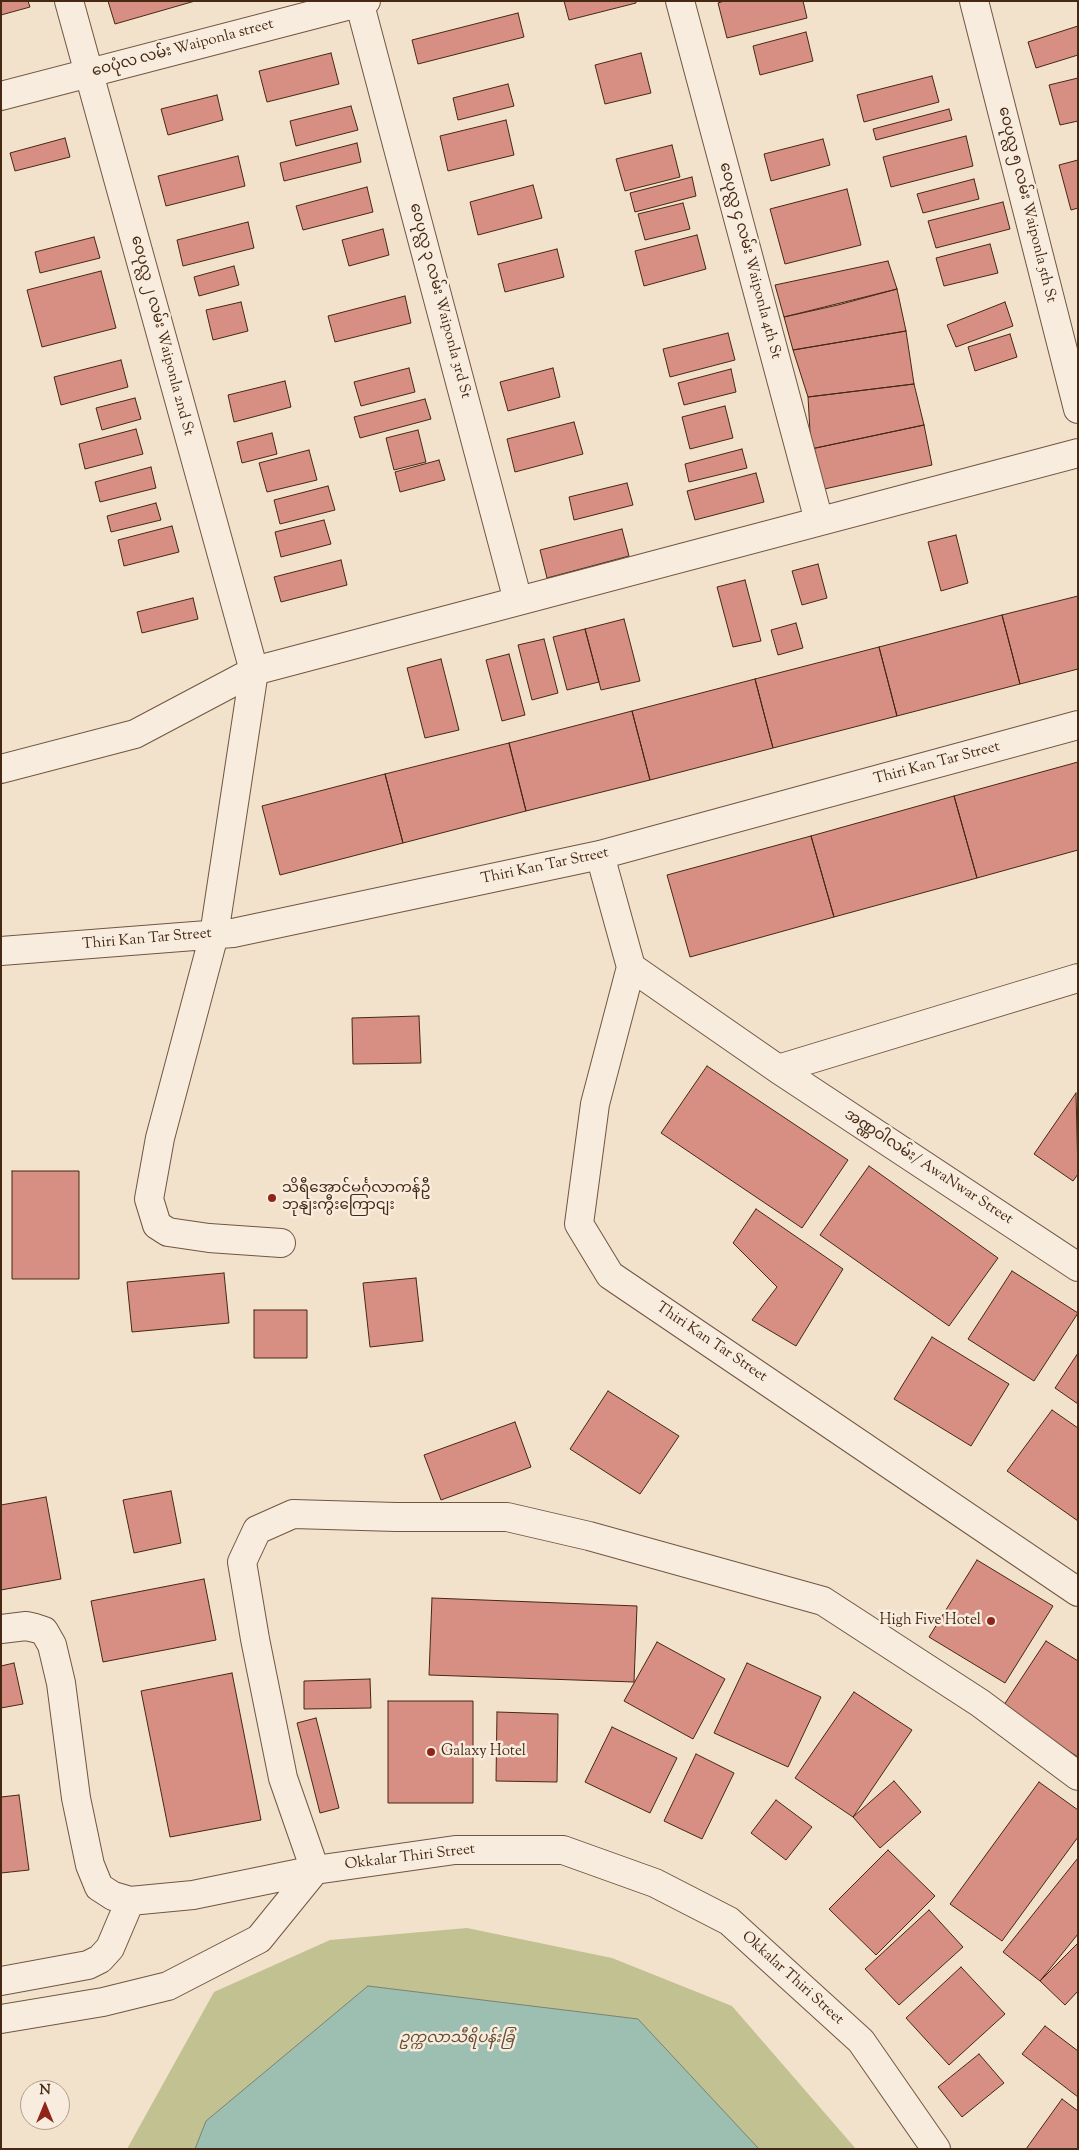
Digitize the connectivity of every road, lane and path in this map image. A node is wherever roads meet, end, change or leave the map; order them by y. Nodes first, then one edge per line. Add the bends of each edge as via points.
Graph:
1 (69, 1) edge
2 (680, 1) edge
3 (974, 1) edge
4 (361, 2) edge
5 (89, 74) junction
6 (1, 96) edge
7 (1078, 409) edge
8 (1078, 453) edge
9 (819, 521) junction
10 (518, 601) junction
11 (254, 671) junction
12 (1078, 725) edge
13 (1, 769) edge
14 (600, 855) junction
15 (214, 935) junction
16 (1, 952) edge
17 (631, 967) junction
18 (1078, 978) edge
19 (778, 1069) junction
20 (281, 1243) dead end
21 (1078, 1266) edge
22 (1078, 1592) edge
23 (1, 1629) edge
24 (1078, 1776) edge
25 (315, 1870) junction
26 (130, 1901) junction
27 (1, 1981) edge
28 (1, 2019) edge
29 (936, 2149) edge

1 - 5 street, ဝေပုလ္လ ၂ လမ်း Waiponla 2nd St
2 - 9 street, ဝေပုလ္လ ၄ လမ်း Waiponla 4th St
3 - 7 street, ဝေပုလ္လ ၅ လမ်း Waiponla 5th St
4 - 5 street, ဝေပုံလ လမ်း Waiponla street
4 - 10 street, ဝေပုလ္လ ၃ လမ်း Waiponla 3rd St
5 - 6 street, ဝေပုံလ လမ်း Waiponla street
5 - 11 street, ဝေပုလ္လ ၂ လမ်း Waiponla 2nd St
8 - 9 street
9 - 10 street
10 - 11 street
11 - 13 street via 134,734
11 - 15 street
12 - 14 street, Thiri Kan Tar Street
14 - 15 street, Thiri Kan Tar Street
14 - 17 street
15 - 16 street, Thiri Kan Tar Street
15 - 20 street via 160,1138 149,1199 157,1226 168,1232
17 - 19 street, အဏ္ဏဝါလမ်း/ AwaNwar Street
17 - 22 street, Thiri Kan Tar Street via 595,1104 579,1224 610,1275
18 - 19 street
19 - 21 street, အဏ္ဏဝါလမ်း/ AwaNwar Street
23 - 26 street, Okkalar Thiri Street via 26,1626 44,1631 52,1646 90,1865 99,1887
24 - 25 street via 980,1703 822,1601 589,1536 507,1517 293,1514 257,1530 242,1562 283,1778
25 - 26 street, Okkalar Thiri Street via 193,1894
25 - 28 street via 259,1939 168,1986 103,2002
25 - 29 street, Okkalar Thiri Street via 455,1850 563,1850 655,1883 729,1921 861,2041
26 - 27 street via 110,1948 100,1958 88,1965

